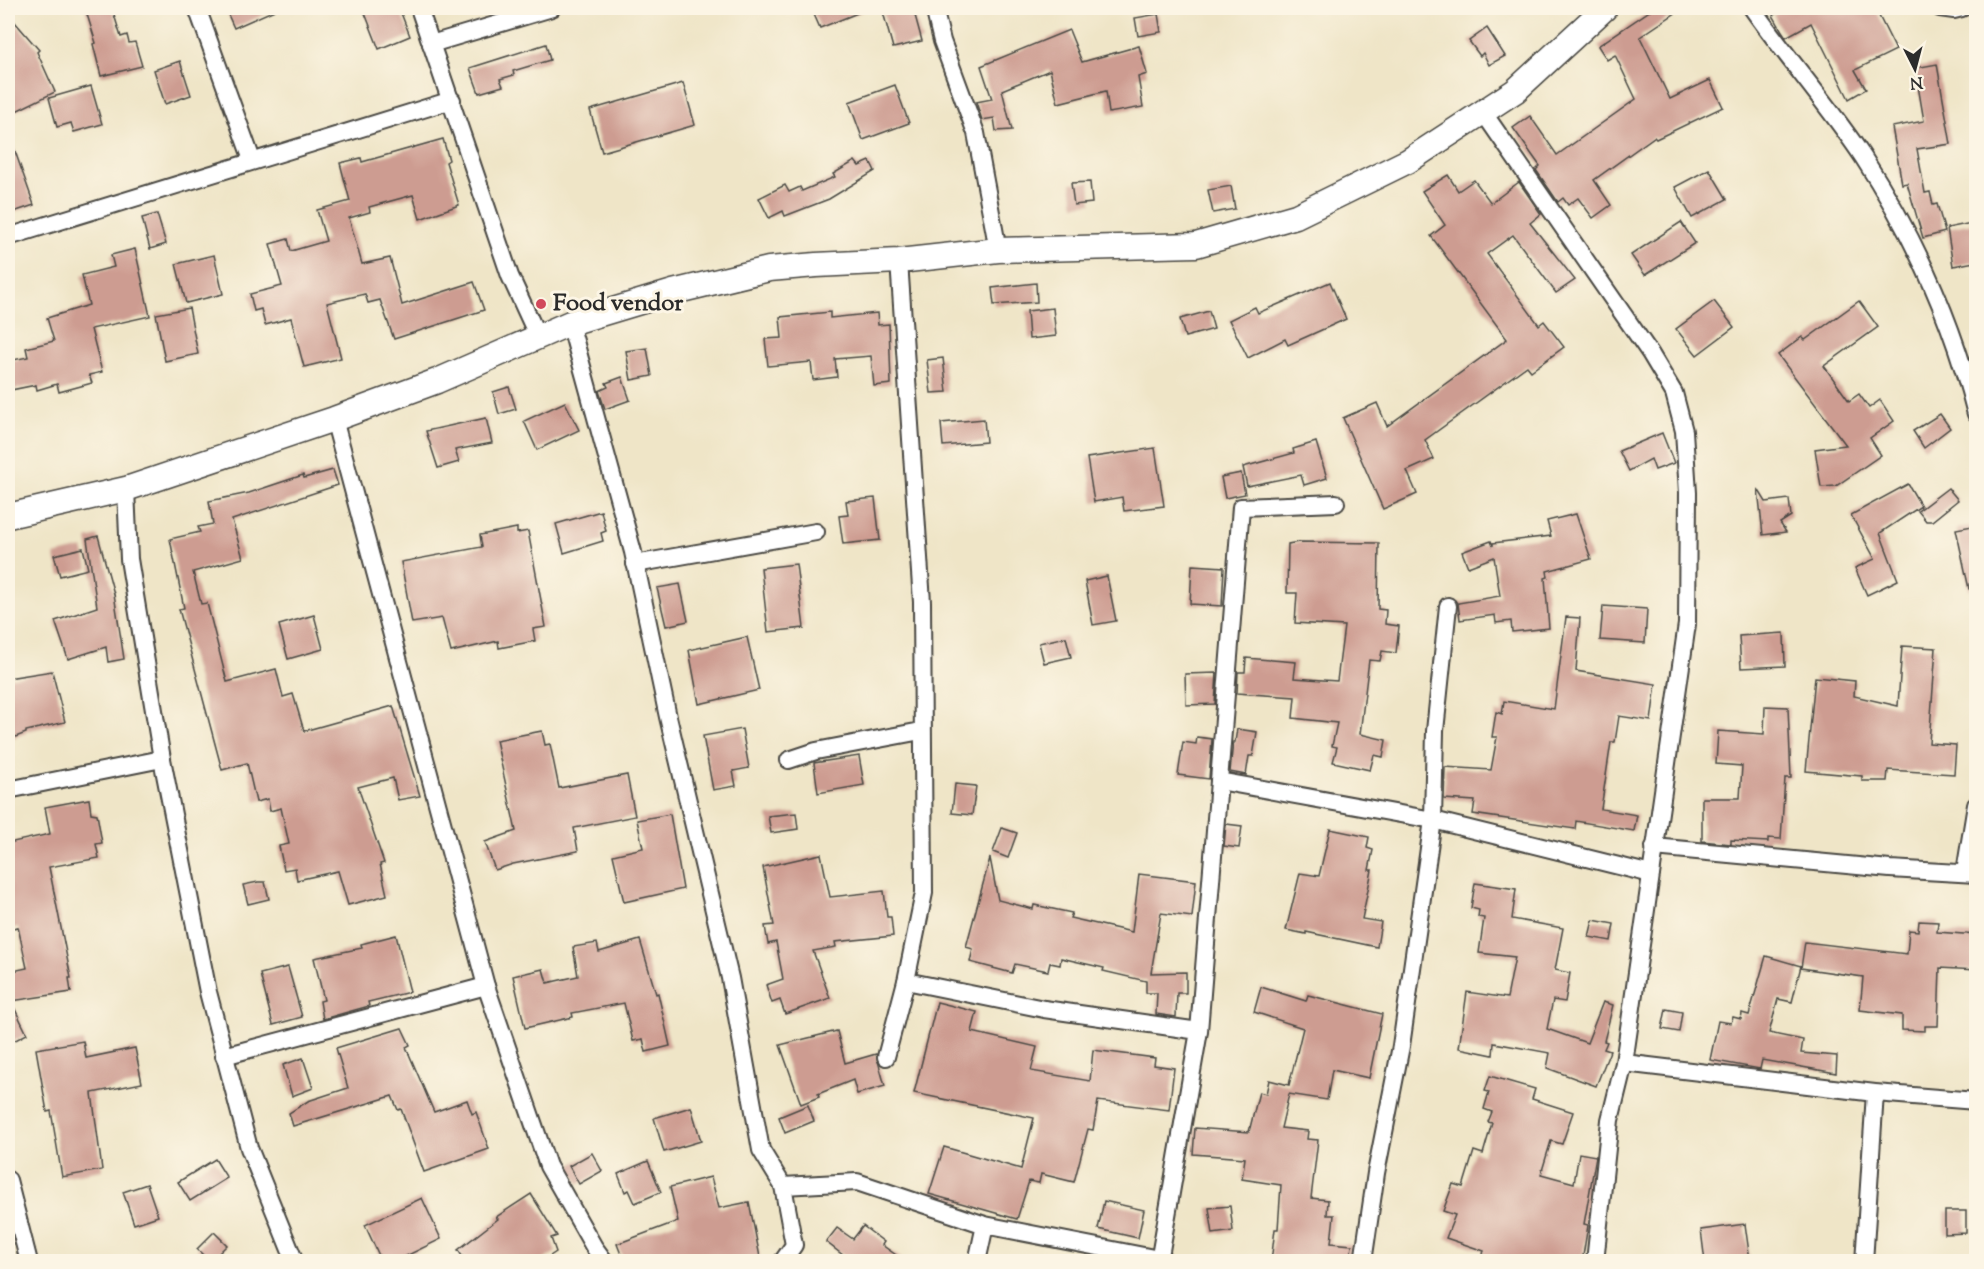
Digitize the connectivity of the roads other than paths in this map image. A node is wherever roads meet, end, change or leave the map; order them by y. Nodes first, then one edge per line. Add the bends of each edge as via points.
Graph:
1 (197, 8) edge
2 (420, 8) edge
3 (552, 8) edge
4 (934, 8) edge
5 (1605, 8) edge
6 (1752, 8) edge
7 (1940, 8) edge
8 (1962, 8) edge
9 (431, 44) junction
10 (452, 100) junction
11 (1483, 112) junction
12 (252, 160) junction
13 (8, 237) edge
14 (998, 250) junction
15 (899, 261) junction
16 (570, 323) junction
17 (538, 337) junction
18 (1977, 414) edge
19 (333, 419) junction
20 (126, 489) junction
21 (1336, 503) dead end
22 (8, 516) edge
23 (816, 532) dead end
24 (635, 564) junction
25 (1448, 606) dead end
26 (921, 731) junction
27 (162, 759) junction
28 (789, 760) dead end
29 (1219, 781) junction
30 (8, 790) edge
31 (1977, 805) edge
32 (1432, 820) junction
33 (1653, 847) junction
34 (1971, 873) edge
35 (1651, 874) junction
36 (906, 981) junction
37 (486, 986) junction
38 (1199, 1030) junction
39 (224, 1056) junction
40 (886, 1057) dead end
41 (1624, 1063) junction
42 (1875, 1093) junction
43 (1977, 1101) edge
44 (8, 1180) edge
45 (783, 1186) junction
46 (985, 1225) junction
47 (13, 1229) edge
48 (1159, 1260) edge
49 (29, 1262) edge
50 (295, 1262) edge
51 (605, 1262) edge
52 (782, 1262) edge
53 (977, 1262) edge
54 (1363, 1262) edge
55 (1595, 1262) edge
56 (1864, 1262) edge

1 - 12 street
2 - 9 street
3 - 9 street
4 - 14 street via 976,133
5 - 11 main road via 1542,69
6 - 18 street via 1863,157 1921,257 1961,355
7 - 8 street
9 - 10 street
10 - 12 street
10 - 17 street via 510,276
11 - 14 main road via 1408,161 1296,216 1207,242
11 - 33 street via 1650,352 1674,393 1684,431 1688,493 1687,624
12 - 13 street
14 - 15 main road
15 - 16 main road via 769,269
15 - 26 street via 922,602
16 - 17 main road
16 - 24 street
17 - 19 main road via 437,381
19 - 20 main road
19 - 37 street
20 - 22 main road
20 - 27 street via 129,559
21 - 29 street via 1241,507
23 - 24 street
24 - 45 street via 730,978 761,1150
25 - 32 street via 1435,731
26 - 28 street
26 - 36 street via 924,893
27 - 30 street
27 - 39 street
29 - 32 street
29 - 38 street
31 - 34 street
32 - 35 street
32 - 54 street via 1401,1046
33 - 34 street
33 - 35 street
35 - 41 street
36 - 38 street via 1044,1009
36 - 40 street
37 - 39 street
37 - 51 street via 548,1166
38 - 48 street
39 - 50 street via 249,1148
41 - 42 street
41 - 55 street via 1610,1119
42 - 43 street
42 - 56 street
44 - 47 street
45 - 46 street via 857,1182
45 - 52 street via 794,1245
46 - 48 street
46 - 53 street
47 - 49 street

